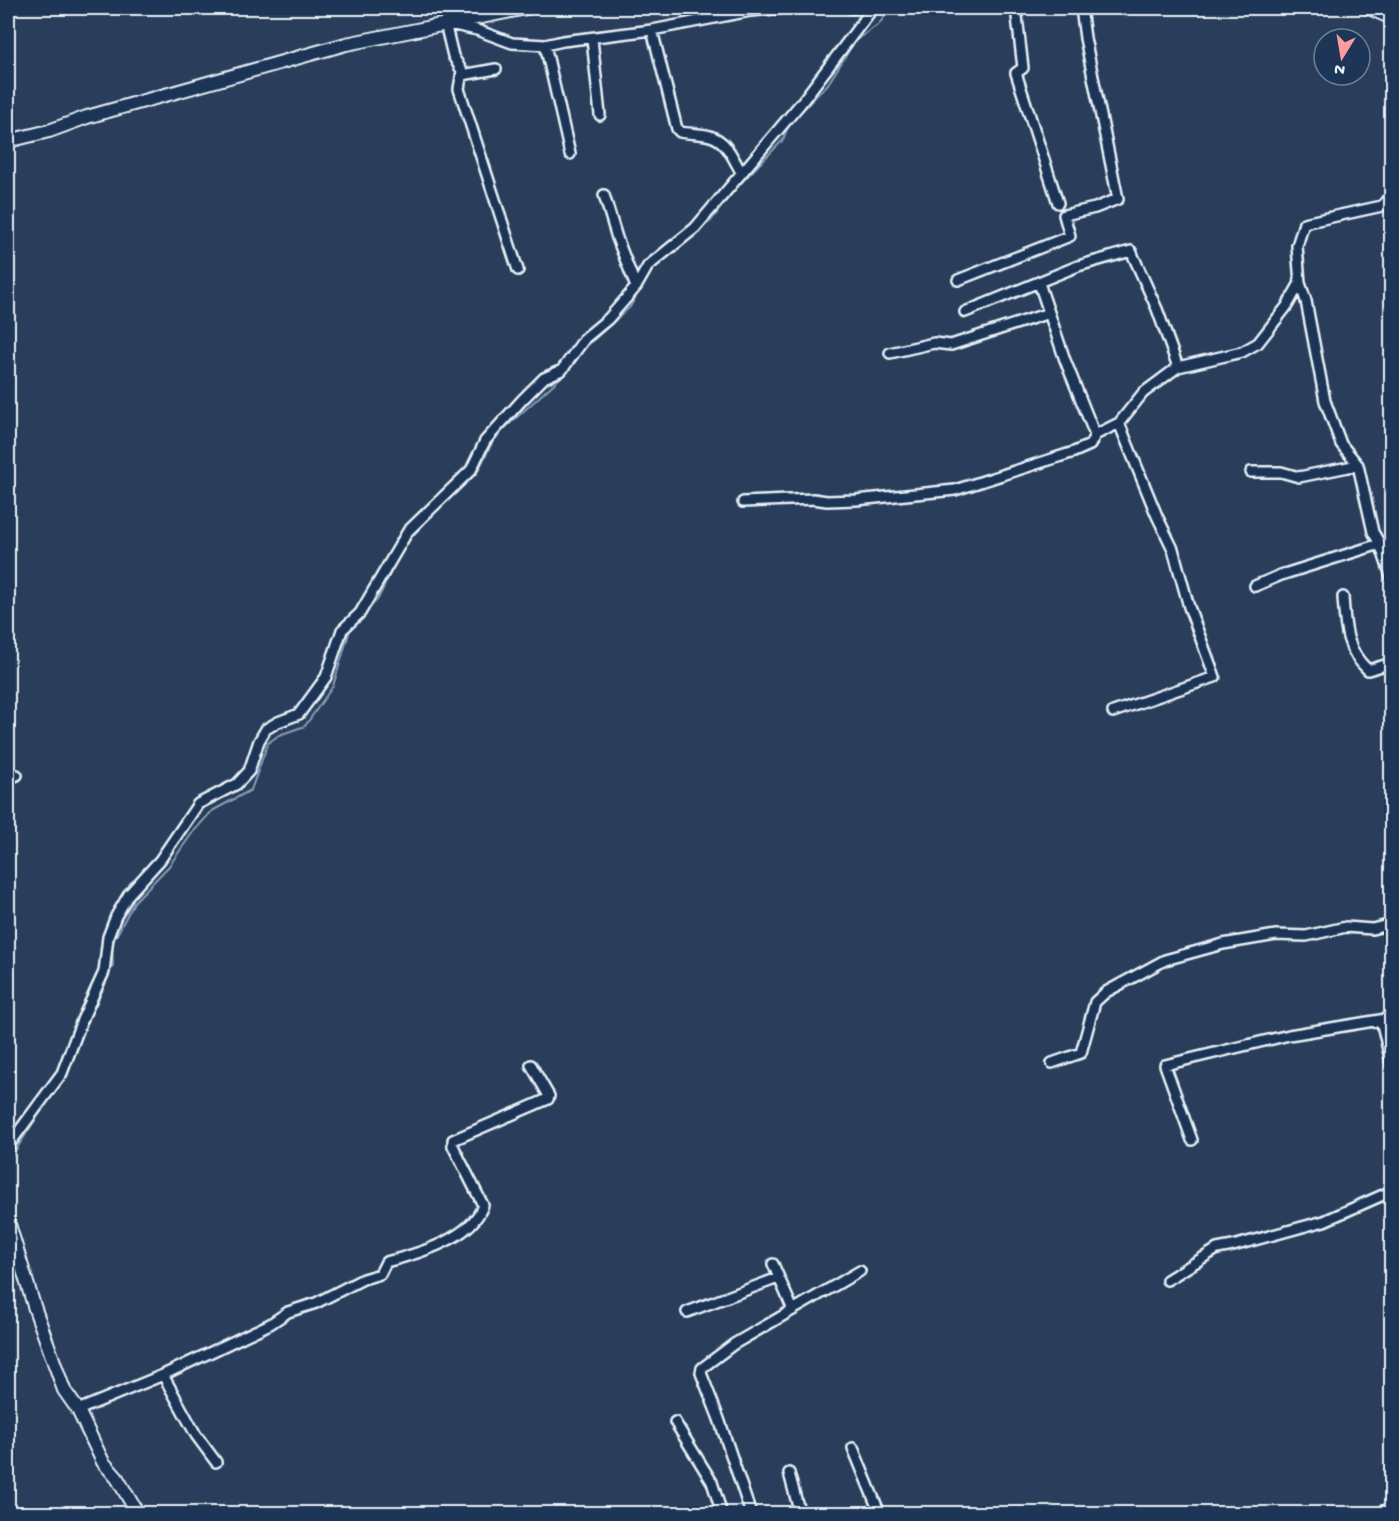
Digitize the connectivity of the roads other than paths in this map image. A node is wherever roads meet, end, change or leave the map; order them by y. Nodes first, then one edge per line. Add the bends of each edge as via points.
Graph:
1 (526, 8) edge
2 (786, 8) edge
3 (873, 8) edge
4 (1016, 8) edge
5 (1081, 8) edge
6 (1369, 8) edge
7 (1392, 18) edge
8 (445, 23) junction
9 (652, 30) junction
10 (592, 39) junction
11 (545, 45) junction
12 (496, 69) dead end
13 (462, 75) junction
14 (600, 115) dead end
15 (8, 141) edge
16 (570, 154) dead end
17 (741, 171) junction
18 (604, 195) dead end
19 (1392, 196) edge
20 (1058, 203) dead end
21 (518, 270) dead end
22 (958, 280) dead end
23 (1039, 283) junction
24 (1300, 283) junction
25 (636, 287) junction
26 (965, 312) dead end
27 (1050, 313) junction
28 (890, 353) dead end
29 (1178, 367) junction
30 (1119, 423) junction
31 (1095, 435) junction
32 (1358, 465) junction
33 (1251, 472) dead end
34 (743, 502) dead end
35 (1380, 544) junction
36 (1392, 579) edge
37 (1256, 586) dead end
38 (1343, 597) dead end
39 (1392, 663) edge
40 (1113, 712) dead end
41 (1392, 924) edge
42 (1392, 1018) edge
43 (1381, 1020) junction
44 (1052, 1063) dead end
45 (531, 1065) dead end
46 (1392, 1067) edge
47 (1192, 1140) dead end
48 (8, 1146) edge
49 (1392, 1191) edge
50 (8, 1221) edge
51 (773, 1264) dead end
52 (860, 1271) dead end
53 (778, 1278) junction
54 (1167, 1280) dead end
55 (793, 1310) junction
56 (687, 1312) dead end
57 (163, 1375) junction
58 (78, 1410) junction
59 (675, 1422) dead end
60 (854, 1448) dead end
61 (216, 1462) dead end
62 (789, 1473) dead end
63 (138, 1514) edge
64 (722, 1514) edge
65 (752, 1514) edge
66 (800, 1514) edge
67 (880, 1514) edge

1 - 8 street
2 - 9 street
3 - 17 street via 801,103
4 - 20 street via 1023,68 1016,73
5 - 22 street via 1118,199 1064,215 1070,236
6 - 7 street
8 - 11 street via 512,43
8 - 13 street
8 - 15 street via 346,44
9 - 10 street
9 - 17 street via 677,129 719,139
10 - 11 street
10 - 14 street
11 - 16 street
12 - 13 street
13 - 21 street via 459,89
17 - 25 street via 695,228 648,266
18 - 25 street
19 - 24 street via 1382,206 1304,223 1297,246
23 - 26 street
23 - 27 street
23 - 29 street via 1078,266 1131,251
24 - 29 street via 1258,343 1242,352
24 - 32 street via 1324,401 1341,444
25 - 48 street via 585,338 562,369 544,378 522,400 485,441 471,470 408,531 360,614 342,630 326,677 299,714 267,729 249,771 237,784 198,804 160,860 129,894 108,937 104,972 62,1073
27 - 28 street via 951,345 934,343
27 - 31 street
29 - 30 street via 1143,393
30 - 31 street
30 - 40 street via 1173,549 1215,677
31 - 34 street via 1090,445 1074,452 955,489 856,500
32 - 33 street via 1299,477 1281,472
32 - 35 street via 1373,532
35 - 36 street
35 - 37 street
38 - 39 street via 1345,631 1360,662 1368,670
41 - 44 street via 1372,929 1346,927 1306,936 1276,935 1165,960 1095,1002 1081,1053
42 - 43 street
43 - 46 street
43 - 47 street via 1289,1035 1165,1065
45 - 57 street via 548,1099 453,1140 483,1205 476,1218 455,1238 386,1262 380,1274 316,1303 288,1311 270,1324
49 - 54 street via 1324,1221 1217,1249
50 - 58 street via 64,1390
51 - 53 street
52 - 55 street
53 - 55 street
53 - 56 street
55 - 65 street via 734,1344 701,1371
57 - 58 street
57 - 61 street via 196,1435
58 - 63 street via 103,1462
59 - 64 street via 712,1482
60 - 67 street
62 - 66 street

